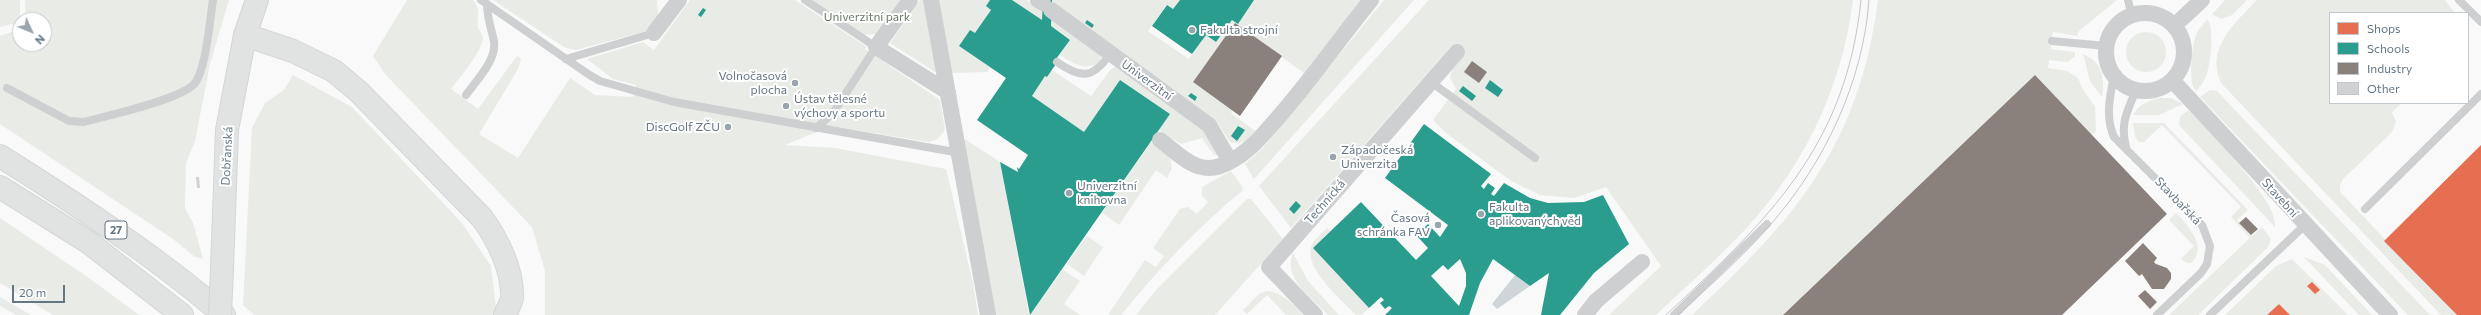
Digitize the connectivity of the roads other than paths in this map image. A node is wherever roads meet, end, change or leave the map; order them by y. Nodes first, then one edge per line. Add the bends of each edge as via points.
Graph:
1 (213, 0) edge
2 (257, 0) edge
3 (679, 0) edge
4 (805, 0) edge
5 (910, 0) edge
6 (932, 0) edge
7 (1370, 0) edge
8 (2128, 0) edge
9 (2202, 0) edge
10 (2459, 0) edge
11 (484, 2) edge
12 (1044, 4) edge
13 (2132, 16) junction
14 (2481, 22) edge
15 (2174, 26) junction
16 (654, 33) joint
17 (245, 35) junction
18 (2052, 41) dead end
19 (2106, 46) junction
20 (876, 47) junction
21 (1457, 52) dead end
22 (1111, 53) junction
23 (566, 59) junction
24 (1057, 62) dead end
25 (2114, 76) junction
26 (2172, 80) junction
27 (1431, 82) junction
28 (7, 88) dead end
29 (2136, 90) junction
30 (948, 92) junction
31 (2481, 94) edge
32 (466, 95) dead end
33 (816, 128) junction
34 (1160, 140) dead end
35 (2126, 148) junction
36 (960, 153) junction
37 (0, 156) edge
38 (1535, 158) dead end
39 (1230, 161) junction
40 (0, 187) edge
41 (2365, 209) dead end
42 (1767, 224) dead end
43 (2305, 226) junction
44 (1642, 262) dead end
45 (510, 310) edge
46 (182, 315) edge
47 (220, 315) edge
48 (224, 315) edge
49 (988, 315) edge
50 (1314, 315) edge
51 (1584, 315) edge
52 (1674, 315) edge
53 (2157, 315) edge
54 (2210, 315) edge
55 (2390, 315) edge

1 - 28 lane via 201,70 196,82 175,97 84,122 69,121
2 - 17 main road, Dobřanská
3 - 16 street
4 - 20 lane
5 - 20 street
6 - 30 street
7 - 39 street via 1255,143
8 - 13 lane
9 - 15 street
10 - 14 lane
11 - 23 lane
11 - 32 lane via 494,42 493,53
12 - 22 street, Univerzitní
13 - 15 street via 2155,15
13 - 19 street via 2115,27
15 - 26 street via 2184,49 2181,66
16 - 23 lane
17 - 45 main road via 308,57 334,71 359,92 430,163 482,218 495,236 510,278
17 - 47 main road, Dobřanská, bridge via 227,130
18 - 19 lane
19 - 25 street via 2107,62
20 - 30 street
20 - 33 lane via 833,114
21 - 27 street, Technická
22 - 24 lane via 1101,66 1088,74 1072,72
22 - 39 street, Univerzitní via 1209,125
23 - 33 lane via 600,81 674,102
25 - 29 street via 2124,85
25 - 35 lane, Stavbařská via 2110,99 2110,130
26 - 29 street via 2159,88
26 - 43 street, Stavební
27 - 38 lane
27 - 50 street, Technická via 1269,267
29 - 35 lane via 2122,132
30 - 36 street
31 - 41 lane
33 - 36 lane
34 - 39 street via 1193,165 1209,168
35 - 53 lane, Stavbařská via 2202,225 2210,246 2207,264 2201,273
36 - 49 street
37 - 48 main road, 27 via 105,223 157,260
40 - 46 main road, 27 via 88,242
42 - 52 lane
43 - 54 lane
43 - 55 street, Stavební
44 - 51 street via 1596,301

